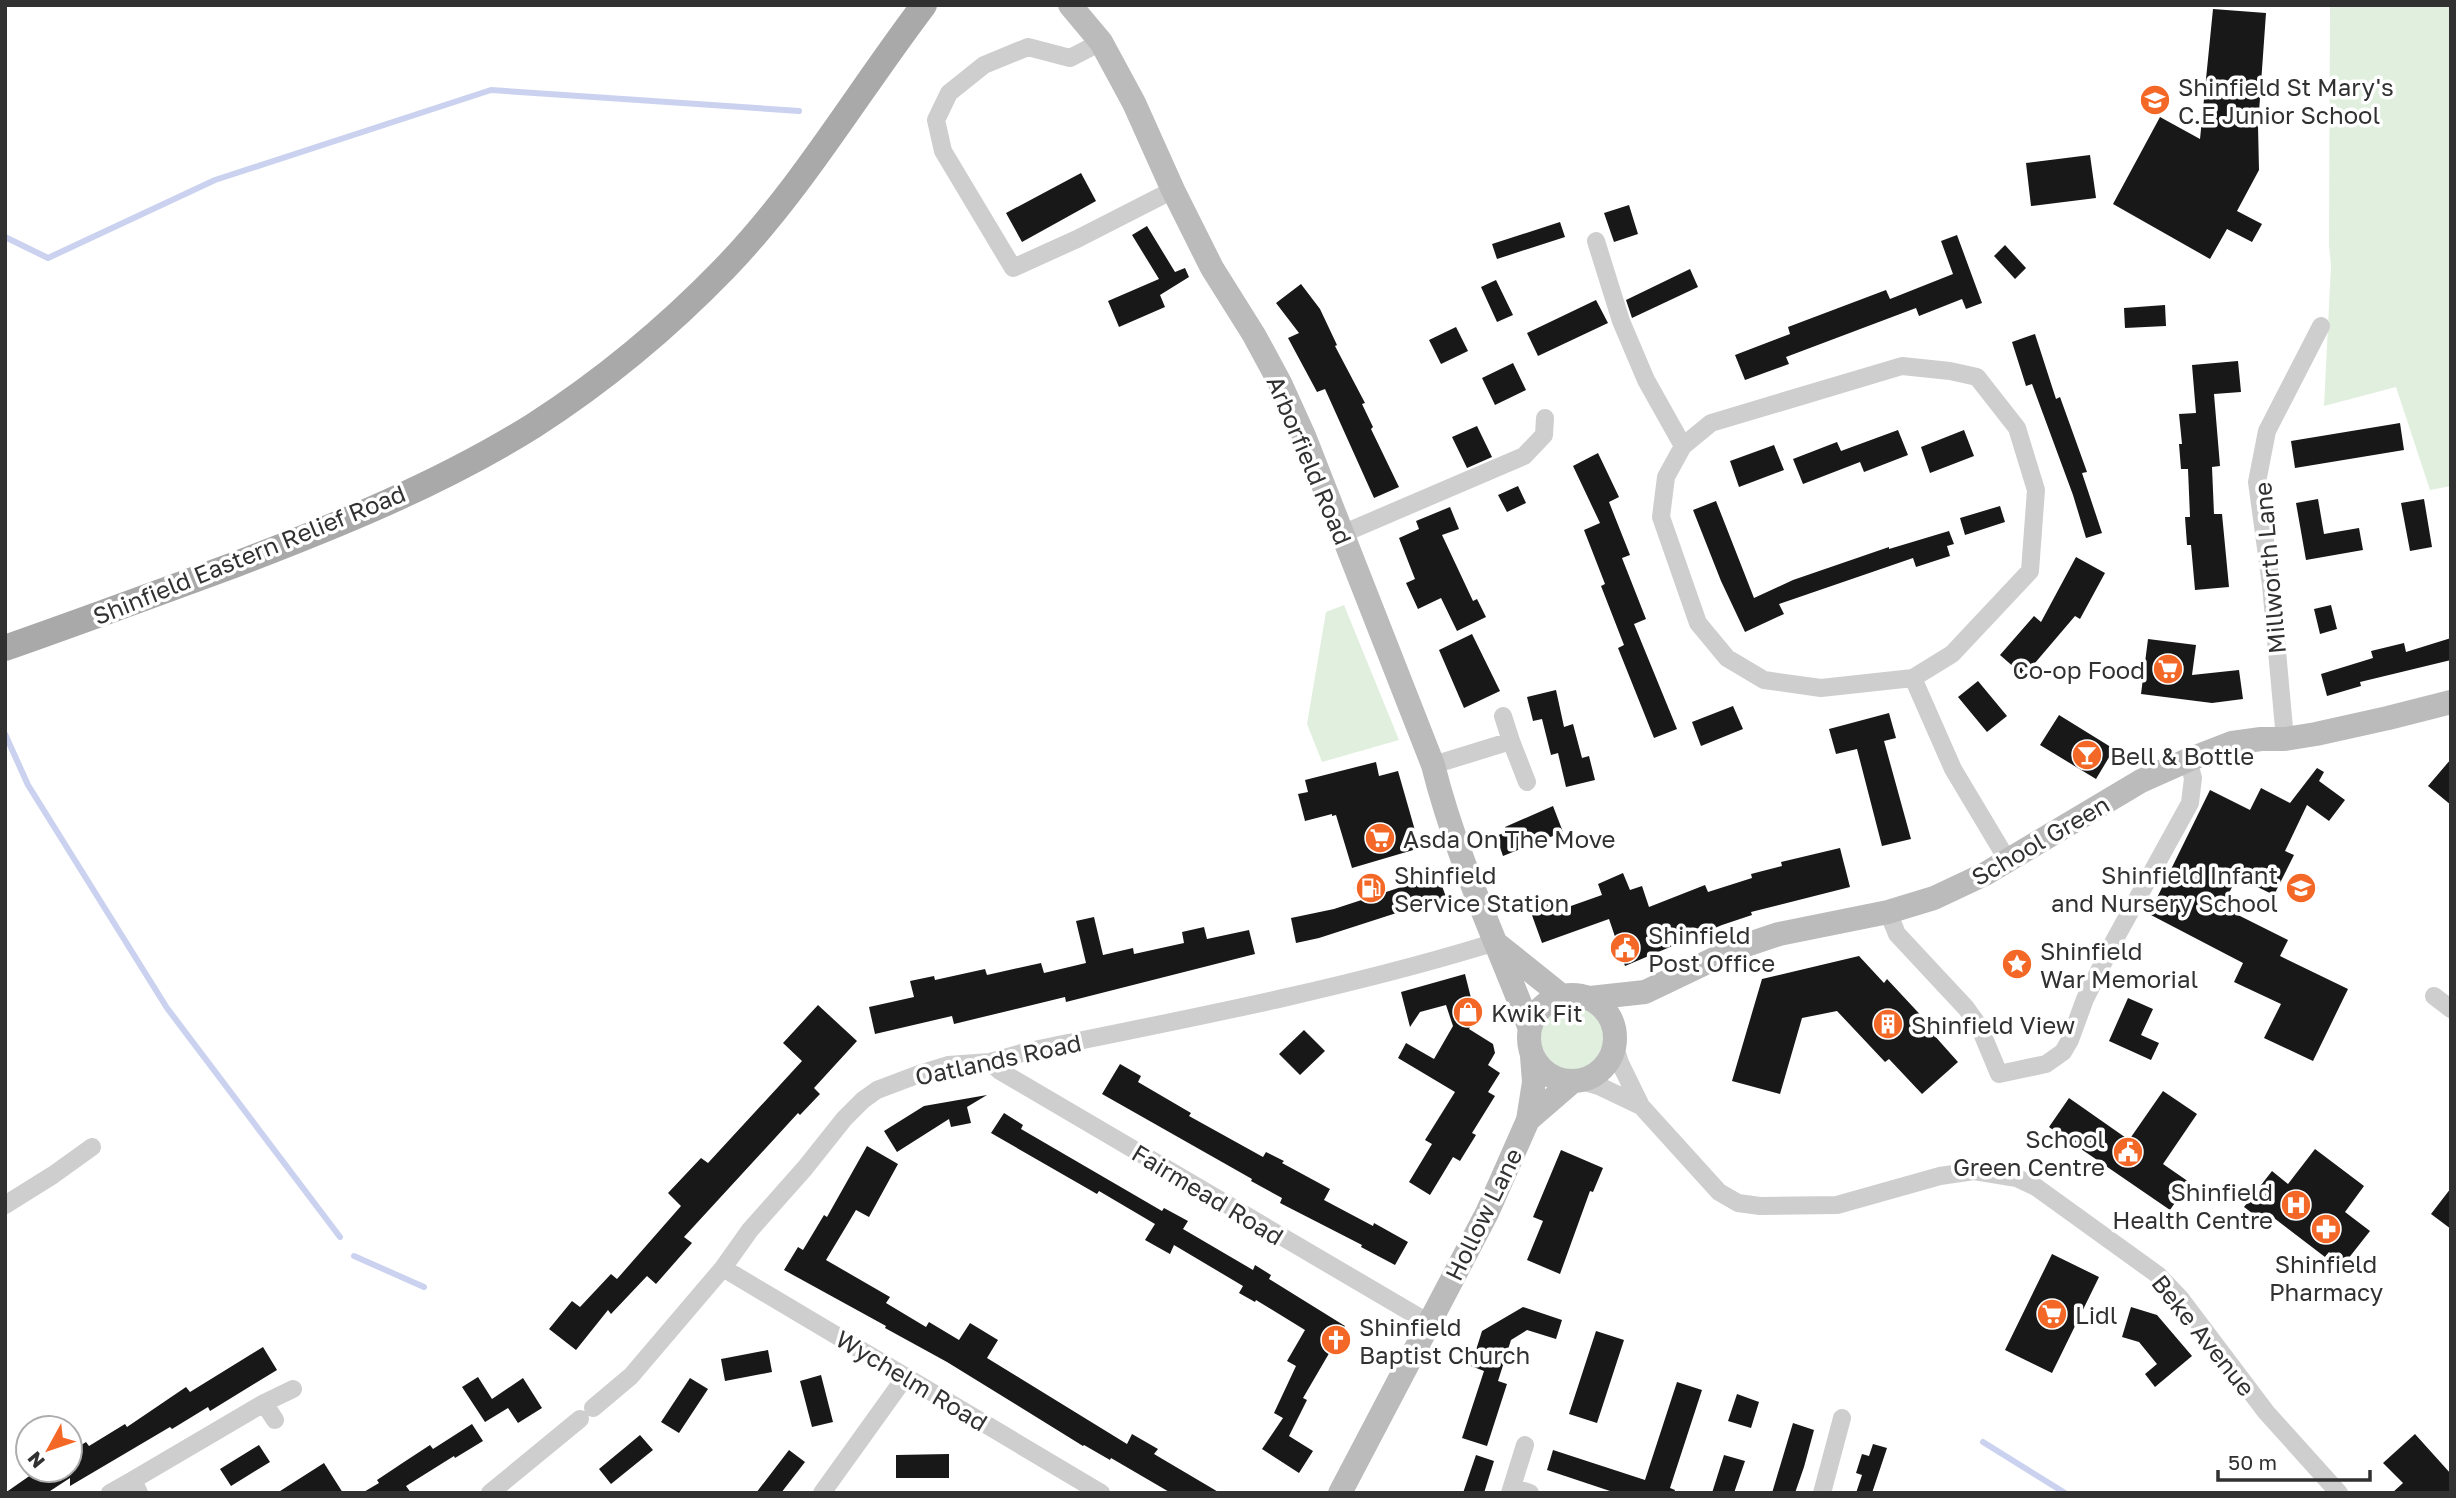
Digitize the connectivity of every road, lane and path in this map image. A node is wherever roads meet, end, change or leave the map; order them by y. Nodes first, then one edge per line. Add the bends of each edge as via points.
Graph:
1 (924, 5) edge
2 (1070, 5) edge
3 (1101, 42) junction
4 (1173, 190) junction
5 (1596, 241) dead end
6 (2321, 326) dead end
7 (1545, 418) dead end
8 (1683, 446) junction
9 (1342, 534) junction
10 (5, 648) edge
11 (1913, 678) junction
12 (2451, 702) edge
13 (1503, 716) dead end
14 (2284, 739) junction
15 (1511, 741) junction
16 (2188, 760) junction
17 (1433, 765) junction
18 (1527, 782) dead end
19 (2008, 861) junction
20 (1888, 912) junction
21 (1494, 941) junction
22 (1645, 992) junction
23 (1562, 996) junction
24 (2434, 996) dead end
25 (1590, 998) junction
26 (2451, 1009) edge
27 (1530, 1030) junction
28 (1615, 1040) junction
29 (1532, 1055) junction
30 (990, 1062) junction
31 (1576, 1081) junction
32 (1641, 1106) junction
33 (1528, 1120) junction
34 (92, 1147) dead end
35 (5, 1205) edge
36 (723, 1268) junction
37 (1429, 1323) junction
38 (906, 1376) junction
39 (293, 1389) dead end
40 (264, 1403) junction
41 (1842, 1418) dead end
42 (275, 1420) dead end
43 (1525, 1445) dead end
44 (136, 1486) edge
45 (1511, 1490) edge
46 (110, 1493) edge
47 (490, 1493) edge
48 (822, 1493) edge
49 (1101, 1493) edge
50 (1340, 1493) edge
51 (1530, 1493) edge
52 (1822, 1493) edge
53 (2339, 1493) edge

1 - 10 main road, Shinfield Eastern Relief Road via 837,130 726,267 667,326 570,401 448,473 345,522
2 - 3 main road, Arborfield Road
3 - 4 main road, Arborfield Road
3 - 4 street via 1070,58 1028,47 984,65 949,93 936,120 943,150 1013,268
4 - 9 main road, Arborfield Road via 1212,268 1280,383
5 - 8 street via 1621,321 1646,380
6 - 14 street, Millworth Lane via 2267,431 2257,482
7 - 9 street via 1544,435 1524,456
8 - 11 street via 1666,477 1661,517 1698,623 1727,658 1764,680 1821,688
8 - 11 street via 1711,424 1902,366 1977,377 2017,428 2036,491 2030,571 1952,654
9 - 17 main road, Arborfield Road
11 - 19 street via 1953,769
12 - 14 main road, School Green
13 - 15 street
14 - 16 main road, School Green via 2232,743
15 - 17 street
15 - 18 street
16 - 19 main road, School Green via 2141,781
16 - 20 street via 2193,778 2190,803 2085,999 2070,1040 2063,1052 2046,1064 1999,1074 1972,1017 1897,934
17 - 21 main road, Arborfield Road
19 - 20 main road, School Green via 1934,898
20 - 22 main road, School Green via 1779,934 1737,948
21 - 23 main road
21 - 27 main road, Arborfield Road
21 - 30 street, Oatlands Road via 1369,978
22 - 25 main road, School Green
22 - 28 main road, School Green via 1628,1010
23 - 25 main road
23 - 27 main road via 1541,1008
24 - 26 street
25 - 28 main road via 1611,1019
27 - 29 main road
28 - 31 main road via 1607,1065
28 - 32 street via 1620,1063
29 - 31 main road via 1556,1078
29 - 33 main road, Hollow Lane via 1534,1082
30 - 36 street, Oatlands Road via 948,1065 877,1090 844,1119
30 - 37 street, Fairmead Road
31 - 32 street
31 - 33 main road, Hollow Lane
32 - 53 street, Beke Avenue via 1719,1192 1738,1203 1837,1205 1975,1171 2017,1178 2036,1187 2158,1275 2266,1412
33 - 37 main road, Hollow Lane via 1471,1245
34 - 35 street
36 - 38 street, Wychelm Road
36 - 47 street, Oatlands Road via 631,1377
37 - 50 main road, Hollow Lane
38 - 48 street
38 - 49 street, Wychelm Road
39 - 40 street
40 - 42 street
40 - 44 street
41 - 52 street
43 - 45 street
44 - 46 street
45 - 51 street

